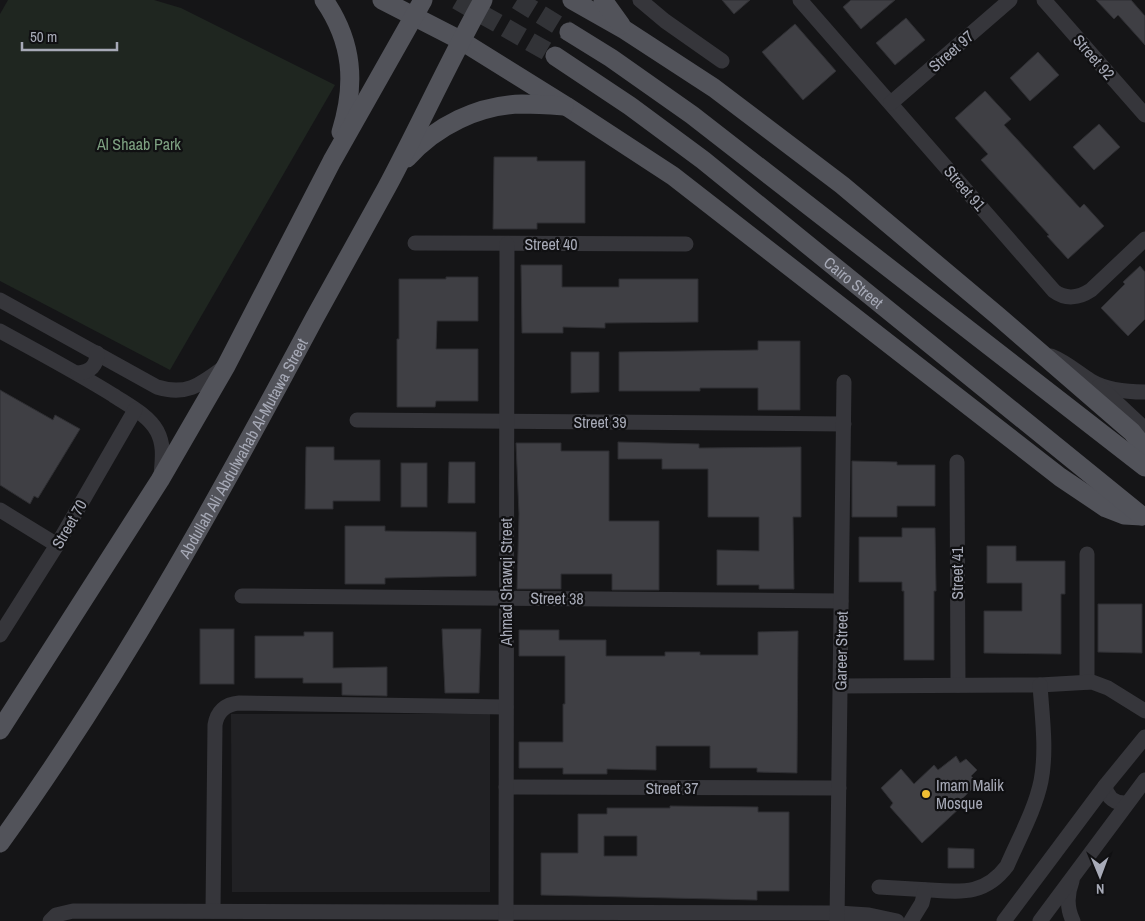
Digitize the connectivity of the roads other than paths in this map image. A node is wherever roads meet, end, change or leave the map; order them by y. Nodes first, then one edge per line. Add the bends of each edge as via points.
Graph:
1 (324, 0) edge
2 (382, 0) edge
3 (483, 0) edge
4 (572, 0) edge
5 (602, 0) edge
6 (640, 0) edge
7 (800, 0) edge
8 (1010, 0) edge
9 (1044, 0) edge
10 (418, 8) edge
11 (625, 30) junction
12 (570, 32) tunnel mouth
13 (460, 40) junction
14 (554, 56) tunnel mouth
15 (722, 61) dead end
16 (891, 103) junction
17 (566, 106) junction
18 (1145, 115) edge
19 (332, 161) junction
20 (387, 186) junction
21 (1145, 239) edge
22 (415, 243) dead end
23 (507, 244) junction
24 (686, 244) dead end
25 (0, 300) edge
26 (0, 331) edge
27 (1041, 352) junction
28 (97, 353) junction
29 (226, 366) junction
30 (78, 373) junction
31 (844, 382) dead end
32 (1097, 384) junction
33 (1145, 392) edge
34 (136, 410) junction
35 (357, 420) dead end
36 (506, 421) junction
37 (844, 424) junction
38 (1145, 429) edge
39 (1145, 452) edge
40 (956, 462) dead end
41 (1145, 467) edge
42 (160, 480) junction
43 (0, 510) edge
44 (1143, 517) edge
45 (57, 545) junction
46 (1087, 554) dead end
47 (242, 596) dead end
48 (506, 598) junction
49 (841, 601) junction
50 (0, 635) edge
51 (1087, 682) junction
52 (958, 685) junction
53 (1040, 685) junction
54 (840, 686) junction
55 (506, 707) junction
56 (1145, 712) edge
57 (0, 730) edge
58 (1145, 737) edge
59 (1145, 780) edge
60 (1105, 786) junction
61 (506, 788) junction
62 (839, 788) junction
63 (1127, 803) junction
64 (1085, 813) junction
65 (1107, 830) junction
66 (0, 842) edge
67 (1076, 872) junction
68 (879, 887) dead end
69 (925, 890) junction
70 (212, 911) junction
71 (167, 916) edge
72 (506, 917) edge
73 (838, 917) edge
74 (50, 921) edge
75 (897, 921) edge
76 (911, 921) edge
77 (1004, 921) edge
78 (1040, 921) edge
79 (1073, 921) edge

1 - 19 main road via 346,42 350,72 346,115
2 - 10 main road
3 - 13 main road, Abdullah Ali Abdulwahab Al-Mutawa Street
4 - 11 main road
5 - 11 main road
6 - 15 street
7 - 16 street, Street 91
8 - 16 street, Street 97
9 - 18 street, Street 92
10 - 13 main road
10 - 19 main road
11 - 27 main road via 714,88 842,185
12 - 41 main road, Cairo Street via 692,115
13 - 17 main road
13 - 20 main road, Abdullah Ali Abdulwahab Al-Mutawa Street
14 - 44 main road, Cairo Street via 703,160
16 - 21 street, Street 91 via 1060,295 1074,298 1092,290
17 - 20 main road via 520,104 475,112 453,122 416,148
17 - 44 main road via 680,182 1067,482 1106,508 1124,515
19 - 29 main road
20 - 66 main road, Abdullah Ali Abdulwahab Al-Mutawa Street via 246,447 161,595 70,742
22 - 23 street, Street 40
23 - 24 street, Street 40
23 - 36 street, Ahmad Shawqi Street
25 - 28 street
26 - 30 street
27 - 32 street
27 - 39 main road via 1132,432
28 - 29 street via 157,387 174,391 200,385
28 - 30 street via 93,368
29 - 42 main road
30 - 34 street
31 - 37 street, Gareer Street
32 - 33 street
32 - 38 street
34 - 42 street via 151,423 161,440
34 - 45 street, Street 70
35 - 36 street, Street 39
36 - 37 street, Street 39
36 - 48 street, Ahmad Shawqi Street
37 - 49 street, Gareer Street
40 - 52 street, Street 41
42 - 57 main road
43 - 45 street
45 - 50 street, Street 70
46 - 51 street
47 - 48 street, Street 38
48 - 49 street, Street 38
48 - 55 street, Ahmad Shawqi Street
49 - 54 street, Gareer Street
51 - 53 street
51 - 56 street via 1108,688
52 - 53 street
52 - 54 street
53 - 69 street via 1041,781 1007,866 994,880 978,889 960,892
54 - 62 street, Gareer Street
55 - 61 street, Ahmad Shawqi Street
55 - 70 street via 228,705 219,713 215,725
58 - 60 street
59 - 63 street
60 - 63 street via 1113,801
60 - 64 street
61 - 62 street, Street 37
61 - 72 street, Ahmad Shawqi Street
62 - 73 street, Gareer Street
63 - 65 street
64 - 65 street via 1100,815
64 - 77 street
65 - 67 street
67 - 78 street
67 - 79 street via 1069,892
68 - 69 street
69 - 76 street via 922,903
70 - 71 street
70 - 72 street
71 - 74 street via 72,911 56,915
72 - 73 street
73 - 75 street via 869,915

